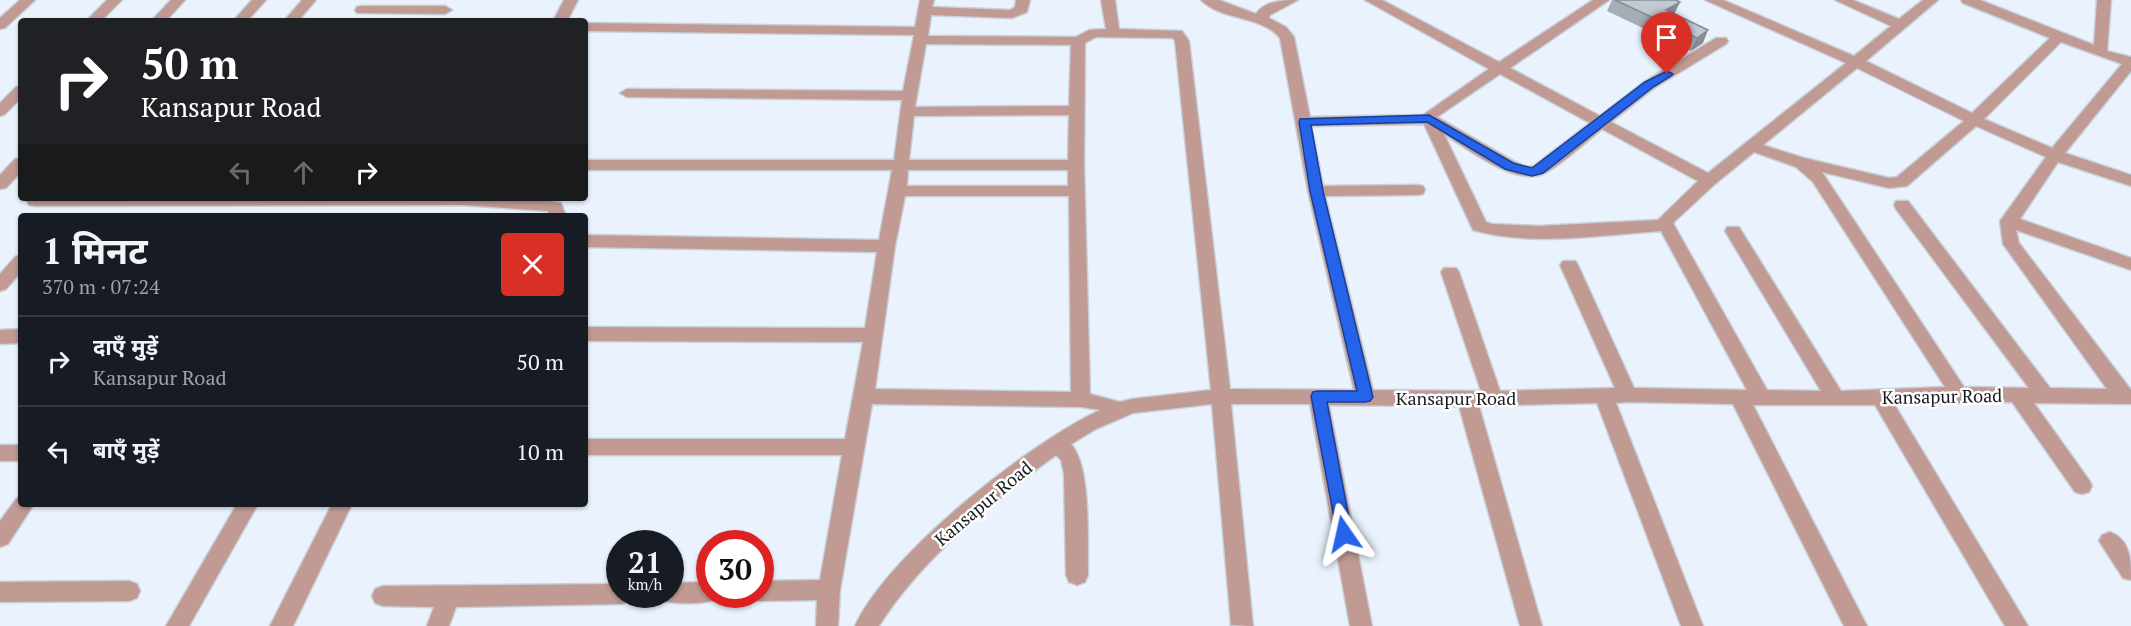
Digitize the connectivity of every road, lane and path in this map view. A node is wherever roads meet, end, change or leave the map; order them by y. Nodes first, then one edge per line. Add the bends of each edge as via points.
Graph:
1 (28, 0) edge
2 (115, 0) edge
3 (178, 0) edge
4 (259, 0) edge
5 (309, 0) edge
6 (571, 0) edge
7 (1023, 0) edge
8 (1108, 0) edge
9 (1208, 0) edge
10 (1292, 0) edge
11 (1372, 0) edge
12 (1602, 0) edge
13 (1712, 0) edge
14 (1842, 0) edge
15 (1931, 0) edge
16 (1968, 0) edge
17 (2104, 0) edge
18 (1987, 4) edge
19 (926, 6) edge
20 (362, 10) dead end
21 (445, 10) edge
22 (96, 18) edge
23 (161, 18) edge
24 (243, 18) edge
25 (294, 18) edge
26 (562, 18) edge
27 (1262, 20) junction
28 (0, 24) edge
29 (1901, 25) junction
30 (588, 27) edge
31 (1113, 32) junction
32 (921, 36) junction
33 (2059, 37) junction
34 (1078, 40) junction
35 (1721, 41) dead end
36 (2100, 53) junction
37 (1856, 62) junction
38 (2131, 62) edge
39 (1497, 68) junction
40 (18, 93) edge
41 (627, 93) dead end
42 (909, 104) junction
43 (1078, 110) junction
44 (0, 111) edge
45 (1429, 119) junction
46 (1974, 120) junction
47 (1304, 122) junction
48 (1602, 123) junction
49 (1751, 146) junction
50 (2055, 155) junction
51 (1802, 163) junction
52 (588, 165) edge
53 (900, 165) junction
54 (1076, 165) junction
55 (18, 166) edge
56 (1709, 180) junction
57 (2131, 181) edge
58 (0, 184) edge
59 (1417, 190) dead end
60 (898, 191) junction
61 (1078, 191) junction
62 (1316, 191) junction
63 (73, 201) edge
64 (495, 201) edge
65 (1902, 205) dead end
66 (63, 213) edge
67 (557, 213) edge
68 (2008, 221) junction
69 (1666, 225) junction
70 (1733, 231) dead end
71 (588, 241) edge
72 (886, 246) junction
73 (18, 264) edge
74 (2131, 264) edge
75 (1569, 265) dead end
76 (1450, 272) dead end
77 (0, 285) edge
78 (588, 334) edge
79 (871, 334) junction
80 (18, 336) edge
81 (0, 337) edge
82 (1959, 394) junction
83 (2017, 394) junction
84 (2044, 394) junction
85 (1628, 395) junction
86 (864, 396) junction
87 (1221, 396) junction
88 (1318, 396) junction
89 (1604, 396) junction
90 (2127, 396) edge
91 (1365, 397) junction
92 (1761, 397) junction
93 (1880, 397) junction
94 (1739, 398) junction
95 (1467, 399) junction
96 (1493, 399) junction
97 (1836, 399) junction
98 (1081, 400) junction
99 (1119, 410) junction
100 (1058, 443) junction
101 (588, 447) edge
102 (853, 447) junction
103 (0, 453) edge
104 (18, 453) edge
105 (2082, 486) dead end
106 (22, 507) edge
107 (246, 507) edge
108 (340, 507) edge
109 (0, 538) edge
110 (2110, 541) dead end
111 (2131, 571) edge
112 (1077, 575) dead end
113 (829, 590) junction
114 (129, 591) dead end
115 (774, 591) edge
116 (0, 592) edge
117 (606, 594) edge
118 (383, 596) dead end
119 (449, 597) junction
120 (1242, 625) edge
121 (177, 626) edge
122 (281, 626) edge
123 (438, 626) edge
124 (827, 626) edge
125 (866, 626) edge
126 (1361, 626) edge
127 (1531, 626) edge
128 (1692, 626) edge
129 (1856, 626) edge
130 (2017, 626) edge

1 - 28 street
2 - 22 street
3 - 23 street
4 - 24 street
5 - 25 street
6 - 26 street
7 - 19 street via 1022,9 1012,14
8 - 31 street
9 - 27 street
10 - 27 street via 1263,14
11 - 39 street
12 - 39 street
13 - 37 street
14 - 29 street
15 - 29 street
16 - 18 street
17 - 36 street
18 - 33 street
19 - 32 street
20 - 21 street
27 - 47 street via 1285,33
29 - 37 street
30 - 32 street
31 - 34 street via 1094,33
31 - 87 street via 1174,33 1181,38
32 - 34 street
32 - 42 street
33 - 36 street
33 - 46 street
34 - 43 street
35 - 48 street via 1649,85
36 - 38 street
37 - 46 street
37 - 49 street
38 - 50 street
39 - 45 street
39 - 48 street
40 - 44 street
41 - 42 street
42 - 43 street
42 - 53 street
43 - 54 street
45 - 47 street
45 - 48 street via 1509,166 1532,172
45 - 69 street via 1479,226 1485,229 1526,232
46 - 50 street
46 - 51 street via 1896,183
47 - 62 street
48 - 56 street
49 - 51 street
49 - 56 street
50 - 57 street
50 - 68 street
51 - 82 street via 1831,195
52 - 53 street
53 - 54 street
53 - 60 street
54 - 61 street
55 - 58 street
56 - 69 street via 1668,216
59 - 62 street
60 - 61 street
60 - 72 street
61 - 98 street
62 - 91 street
63 - 66 street
64 - 67 street via 540,204 555,207
65 - 84 street
68 - 74 street
68 - 90 street via 2016,252
69 - 92 street
70 - 97 street
71 - 72 street
72 - 79 street
73 - 77 street
75 - 85 street
76 - 96 street
78 - 79 street
79 - 86 street
80 - 81 street
82 - 83 street, Kansapur Road
82 - 93 street, Kansapur Road
83 - 84 street, Kansapur Road
83 - 105 street
84 - 90 street, Kansapur Road
85 - 89 street, Kansapur Road
85 - 94 street, Kansapur Road
86 - 98 street
86 - 102 street
87 - 88 street, Kansapur Road
87 - 99 street, Kansapur Road
87 - 120 street
88 - 91 street, Kansapur Road
88 - 126 street
89 - 96 street, Kansapur Road
89 - 128 street
91 - 95 street, Kansapur Road
92 - 94 street, Kansapur Road
92 - 97 street, Kansapur Road
93 - 97 street, Kansapur Road
93 - 130 street
94 - 129 street
95 - 96 street, Kansapur Road
95 - 127 street
98 - 99 street
99 - 100 street, Kansapur Road
100 - 112 street via 1070,457 1074,474
100 - 125 street, Kansapur Road via 1017,471 929,548 877,607
101 - 102 street
102 - 113 street
103 - 104 street
106 - 109 street
107 - 121 street
108 - 122 street
110 - 111 street
113 - 115 street
113 - 124 street
114 - 116 street
117 - 119 street
118 - 119 street
119 - 123 street

